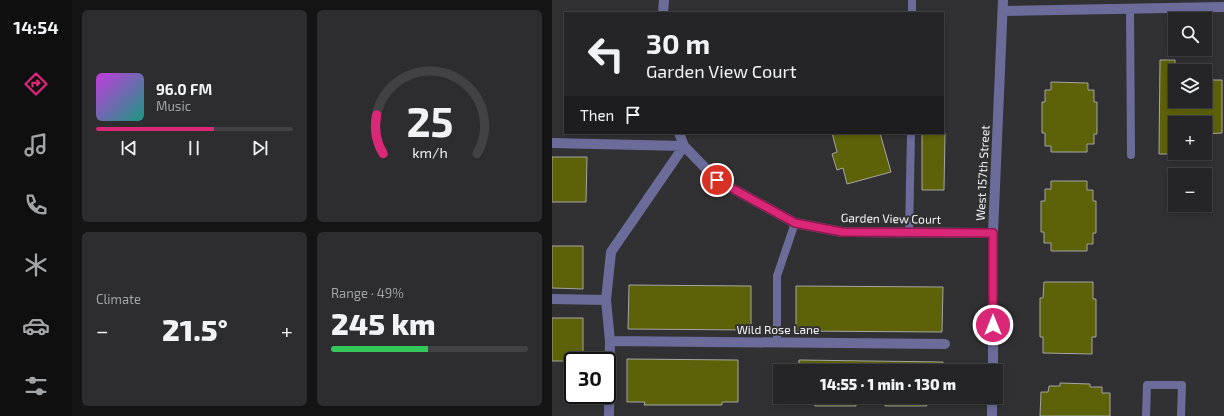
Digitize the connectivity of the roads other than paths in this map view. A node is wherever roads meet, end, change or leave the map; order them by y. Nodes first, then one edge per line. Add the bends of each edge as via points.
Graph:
1 (664, 0) edge
2 (912, 0) edge
3 (1003, 0) edge
4 (1224, 7) edge
5 (1130, 9) junction
6 (1003, 11) junction
7 (663, 12) edge
8 (912, 12) edge
9 (679, 134) edge
10 (911, 134) edge
11 (552, 143) edge
12 (684, 146) junction
13 (1131, 154) dead end
14 (795, 223) junction
15 (909, 233) junction
16 (993, 233) junction
17 (552, 299) edge
18 (606, 300) junction
19 (610, 341) junction
20 (777, 343) junction
21 (945, 344) dead end
22 (992, 364) edge
23 (992, 404) edge
24 (609, 416) edge
25 (992, 416) edge
26 (1146, 416) edge
27 (1181, 416) edge

1 - 7 street
2 - 8 lane
3 - 6 street, West 157th Street
4 - 5 street
5 - 6 street
5 - 13 lane
6 - 16 street, West 157th Street
9 - 12 street, Garden View Court
10 - 15 lane
11 - 12 street
12 - 14 street, Garden View Court via 717,180
12 - 18 street via 611,252
14 - 15 street, Garden View Court via 842,232
14 - 20 lane via 778,276
15 - 16 street, Garden View Court
16 - 22 street, West 157th Street
17 - 18 street
18 - 19 street
19 - 20 street, Wild Rose Lane
19 - 24 street
20 - 21 street, Wild Rose Lane
23 - 25 street
26 - 27 lane via 1147,385 1182,385

